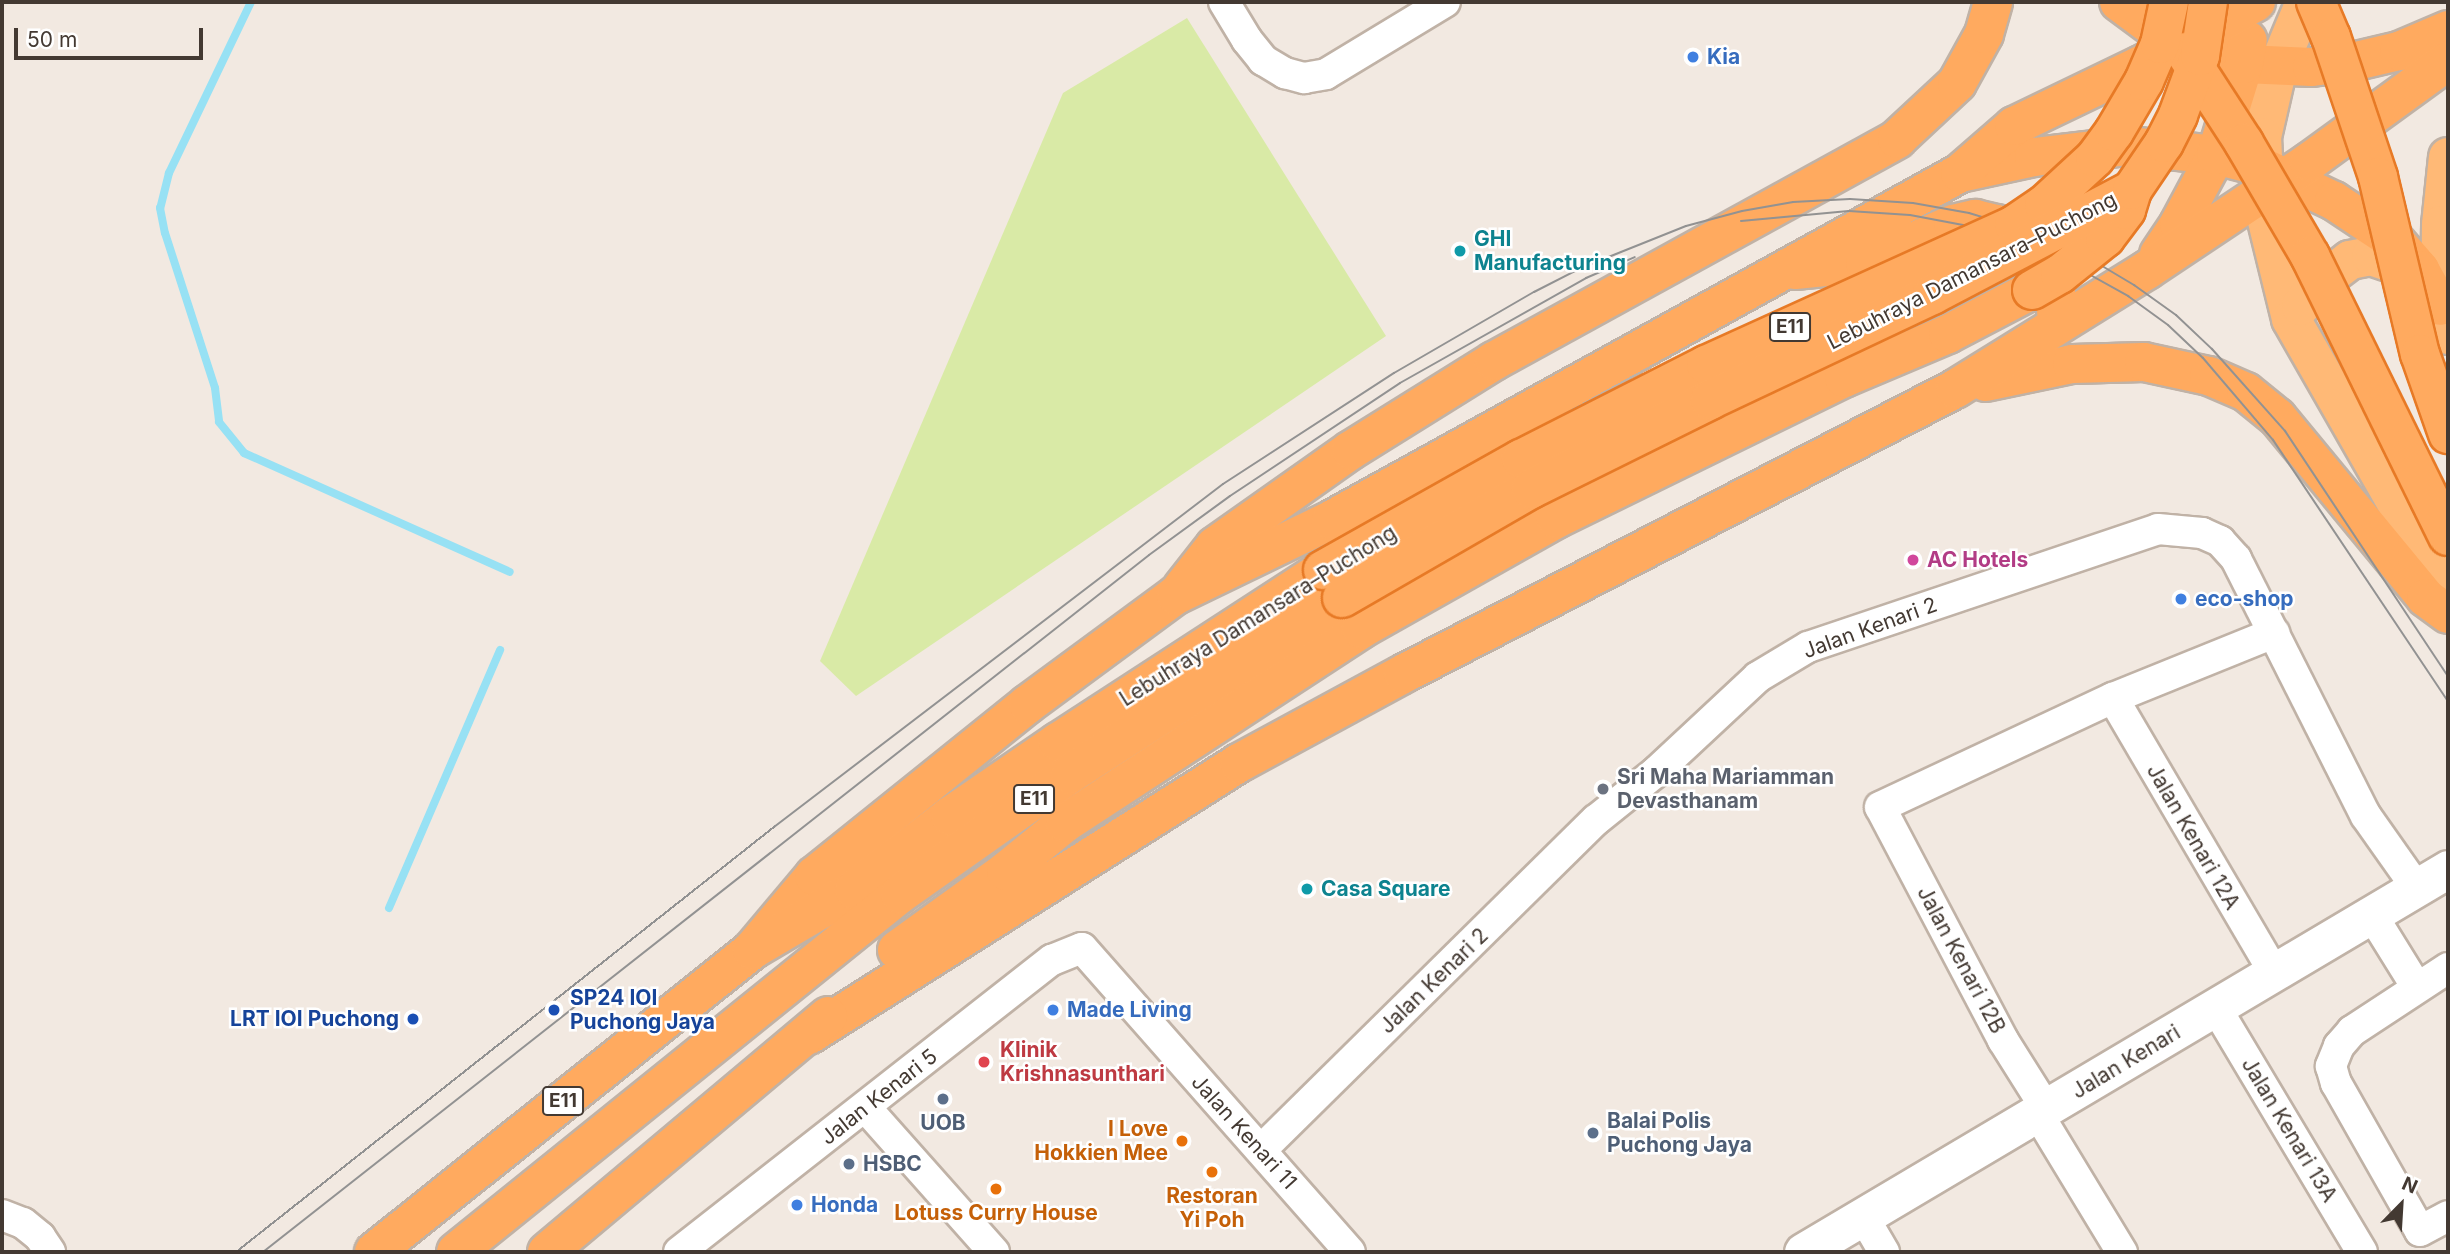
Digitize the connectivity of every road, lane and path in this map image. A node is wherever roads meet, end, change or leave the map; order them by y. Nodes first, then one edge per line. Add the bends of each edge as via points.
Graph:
1 (1224, 2) edge
2 (1446, 2) edge
3 (1993, 2) edge
4 (2119, 2) edge
5 (2152, 2) edge
6 (2169, 2) edge
7 (2208, 2) edge
8 (2255, 2) edge
9 (2305, 2) edge
10 (2316, 2) edge
11 (2448, 30) edge
12 (2186, 40) junction
13 (2448, 61) edge
14 (2261, 66) junction
15 (2216, 155) junction
16 (2448, 157) edge
17 (1960, 173) junction
18 (2270, 179) junction
19 (2132, 190) junction
20 (2147, 270) junction
21 (1779, 271) junction
22 (2291, 319) junction
23 (2444, 321) edge
24 (2046, 334) junction
25 (1955, 389) junction
26 (2448, 434) edge
27 (2448, 536) edge
28 (1333, 584) junction
29 (2448, 593) edge
30 (1176, 596) junction
31 (2448, 614) edge
32 (2274, 633) junction
33 (2113, 698) junction
34 (1065, 823) junction
35 (2448, 869) edge
36 (2416, 887) junction
37 (2372, 915) junction
38 (1082, 948) joint
39 (752, 950) junction
40 (2448, 968) edge
41 (2275, 974) junction
42 (2416, 986) junction
43 (2216, 1008) junction
44 (743, 1023) junction
45 (809, 1035) junction
46 (866, 1108) junction
47 (2042, 1112) junction
48 (1261, 1150) junction
49 (2, 1215) edge
50 (1863, 1216) junction
51 (2448, 1216) edge
52 (689, 1249) edge
53 (50, 1252) edge
54 (374, 1252) edge
55 (456, 1252) edge
56 (547, 1252) edge
57 (994, 1252) edge
58 (1350, 1252) edge
59 (1803, 1252) edge
60 (1884, 1252) edge
61 (2122, 1252) edge
62 (2362, 1252) edge

1 - 2 street via 1264,60 1304,78 1326,74
3 - 30 highway via 1984,34 1957,83 1896,139 1494,361 1351,450 1215,546
4 - 12 highway via 2157,30
5 - 27 highway, bridge via 2244,143 2310,256
6 - 28 highway, Lebuhraya Damansara–Puchong / E11, bridge via 2160,44 2114,132 2095,158 2044,205 2014,225 1706,365 1521,459
7 - 19 highway, Lebuhraya Damansara–Puchong / E11, bridge via 2200,56 2178,115
8 - 12 highway
8 - 14 highway
9 - 14 highway
10 - 26 highway, bridge via 2378,177 2420,354
11 - 14 highway via 2399,51 2352,62
12 - 14 highway
12 - 17 highway via 2014,126
13 - 18 highway
14 - 15 highway
14 - 18 highway via 2262,137
15 - 17 highway via 2128,146 2034,157
15 - 18 highway
15 - 20 highway via 2179,225
16 - 23 highway via 2441,225
17 - 21 highway
18 - 20 highway
18 - 22 highway
18 - 23 highway via 2365,219 2396,242 2420,270
19 - 28 highway, Lebuhraya Damansara–Puchong / E11, bridge via 1932,295
19 - 34 highway, bridge via 2126,210 2105,238 2060,274 1948,334 1844,378 1556,519 1361,629
20 - 24 highway
21 - 24 highway via 1865,263 1953,224 1975,219 1997,224 2030,247 2056,284 2056,313
21 - 30 highway via 1331,520
22 - 23 highway via 2316,286 2350,260 2371,256 2399,266
22 - 29 highway
24 - 25 highway
25 - 31 highway via 2072,364 2144,362 2209,376 2246,392 2277,417 2426,598
25 - 45 highway via 1239,762
28 - 39 highway, Lebuhraya Damansara–Puchong / E11 via 1058,741 854,890
28 - 44 highway, Lebuhraya Damansara–Puchong / E11 via 1191,692 900,894
30 - 39 highway via 1028,704 814,876
32 - 33 street
32 - 36 street, Jalan Kenari 2 via 2366,817
32 - 48 street, Jalan Kenari 2 via 2236,559 2220,541 2202,533 2158,530 1808,646 1758,677 1596,821
33 - 41 street, Jalan Kenari 12A
33 - 47 street, Jalan Kenari 12B via 1880,807
34 - 44 highway via 1001,851
34 - 45 highway via 892,954
35 - 36 street, Jalan Kenari
36 - 37 street, Jalan Kenari
37 - 41 street, Jalan Kenari
37 - 42 street
38 - 46 street, Jalan Kenari 5 via 1052,960
38 - 48 street, Jalan Kenari 11
39 - 54 highway, Lebuhraya Damansara–Puchong / E11
40 - 42 street
41 - 43 street, Jalan Kenari
42 - 51 street via 2352,1031 2331,1066 2336,1083 2420,1231
43 - 47 street, Jalan Kenari
43 - 62 street, Jalan Kenari 13A
44 - 55 highway, Lebuhraya Damansara–Puchong / E11
45 - 56 highway
46 - 52 street, Jalan Kenari 5
46 - 57 street
47 - 50 street, Jalan Kenari
47 - 61 street, Jalan Kenari 12B
48 - 58 street, Jalan Kenari 11
49 - 53 street via 23,1223
50 - 59 street, Jalan Kenari
50 - 60 street

